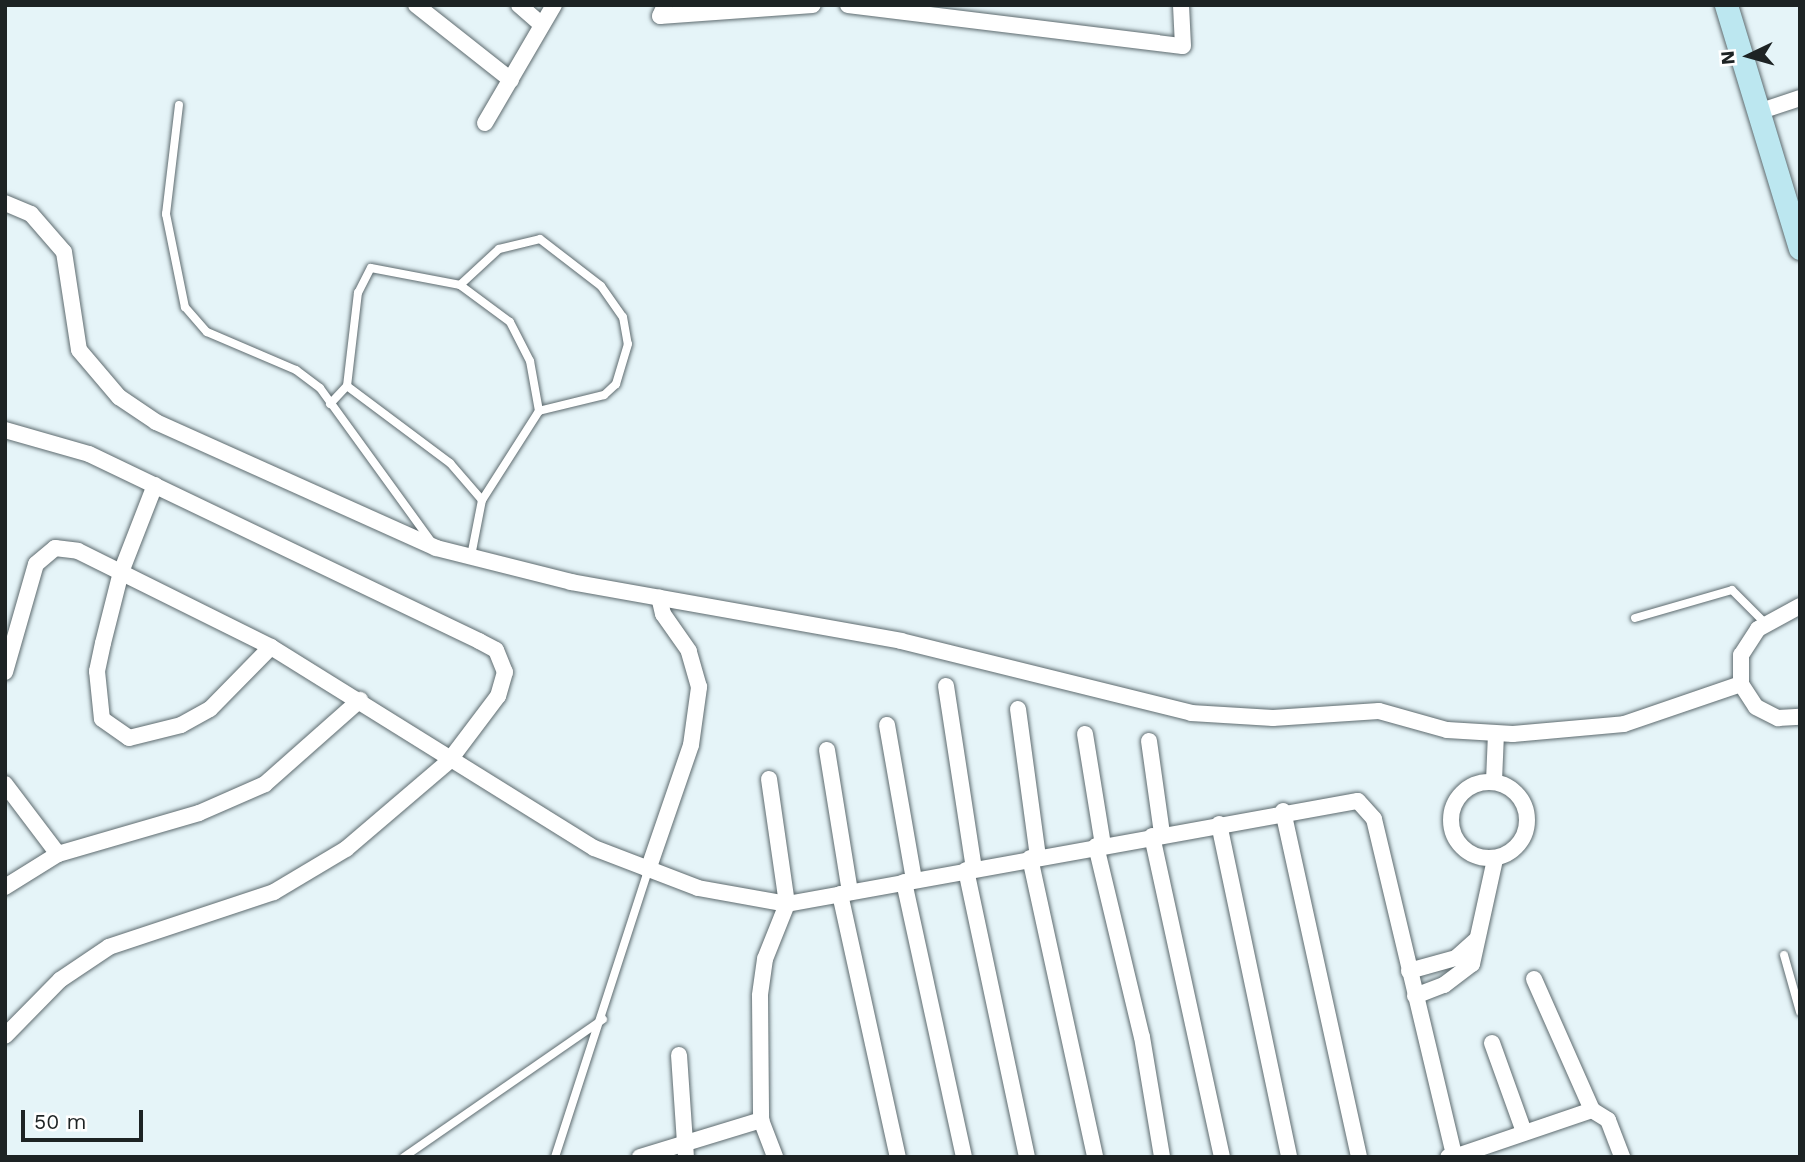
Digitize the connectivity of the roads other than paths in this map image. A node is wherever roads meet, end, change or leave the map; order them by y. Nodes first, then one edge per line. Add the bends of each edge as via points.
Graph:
1 (416, 5) edge
2 (519, 5) edge
3 (554, 5) edge
4 (665, 5) edge
5 (813, 5) edge
6 (848, 5) edge
7 (1181, 5) edge
8 (1726, 5) edge
9 (542, 25) junction
10 (510, 80) junction
11 (1800, 98) edge
12 (179, 105) dead end
13 (1758, 113) junction
14 (485, 123) dead end
15 (5, 203) edge
16 (1800, 248) edge
17 (460, 285) junction
18 (347, 386) junction
19 (330, 404) junction
20 (539, 411) junction
21 (5, 430) edge
22 (155, 485) junction
23 (482, 500) junction
24 (436, 548) junction
25 (471, 556) junction
26 (121, 572) junction
27 (659, 597) junction
28 (1800, 606) edge
29 (1634, 618) dead end
30 (1765, 623) junction
31 (271, 647) junction
32 (5, 672) edge
33 (1741, 684) junction
34 (946, 686) dead end
35 (360, 700) junction
36 (1018, 709) dead end
37 (1800, 718) edge
38 (887, 725) dead end
39 (1085, 734) dead end
40 (1496, 734) junction
41 (1149, 741) dead end
42 (827, 750) dead end
43 (449, 761) junction
44 (769, 779) dead end
45 (1494, 781) junction
46 (5, 784) edge
47 (1283, 811) junction
48 (1219, 824) junction
49 (1157, 835) junction
50 (1099, 846) junction
51 (58, 854) junction
52 (1034, 858) junction
53 (1495, 859) junction
54 (970, 869) junction
55 (648, 870) junction
56 (909, 881) junction
57 (5, 887) edge
58 (845, 893) junction
59 (787, 904) junction
60 (1476, 940) junction
61 (1784, 955) dead end
62 (1409, 971) junction
63 (1534, 979) dead end
64 (1415, 996) junction
65 (1800, 1012) edge
66 (604, 1018) junction
67 (5, 1036) edge
68 (1492, 1043) dead end
69 (679, 1055) dead end
70 (1592, 1110) junction
71 (761, 1120) junction
72 (1524, 1132) junction
73 (686, 1149) edge
74 (1452, 1156) edge
75 (404, 1157) edge
76 (555, 1157) edge
77 (640, 1157) edge
78 (775, 1157) edge
79 (898, 1157) edge
80 (964, 1157) edge
81 (1027, 1157) edge
82 (1095, 1157) edge
83 (1161, 1157) edge
84 (1222, 1157) edge
85 (1289, 1157) edge
86 (1359, 1157) edge
87 (1622, 1157) edge

1 - 10 street
2 - 9 street
3 - 9 street
4 - 5 street via 660,16
6 - 7 street via 1183,46
8 - 13 main road
9 - 10 street
10 - 14 street
11 - 13 street
12 - 19 lane via 166,214 185,307 207,332 296,370
13 - 16 main road
15 - 24 street via 31,214 64,252 79,350 119,397 156,422
17 - 18 lane via 382,267 364,274
17 - 20 lane via 510,322 530,361
17 - 20 lane via 499,249 540,239 601,286 623,317 628,344 616,384 604,395
18 - 19 lane
18 - 23 lane via 450,463
19 - 24 lane
20 - 23 lane
21 - 22 street via 89,454
22 - 26 street
22 - 43 street via 496,650 504,684
23 - 25 lane
24 - 25 street
25 - 27 street
26 - 31 street
26 - 31 street via 97,671 97,698 113,732 129,738 181,725 210,709
26 - 32 street via 66,548 44,554
27 - 40 street via 901,641 1164,709 1273,718 1379,711 1447,730
27 - 55 street via 663,614 690,651 699,687 691,745
28 - 30 street
29 - 30 lane via 1732,590
30 - 33 street via 1741,655
31 - 35 street
33 - 37 street via 1756,708 1779,718
33 - 40 street via 1624,724
34 - 54 street
35 - 43 street
35 - 51 street via 293,762 234,800
36 - 52 street
38 - 56 street
39 - 50 street
40 - 45 street
41 - 49 street
42 - 58 street
43 - 55 street via 539,819
43 - 67 street via 310,874 232,908 109,947 60,979
44 - 59 street
45 - 53 street via 1520,797 1528,821 1522,841
45 - 53 street via 1460,794 1450,822 1460,847
46 - 51 street
47 - 48 street
47 - 62 street via 1345,799 1368,807
47 - 86 street
48 - 49 street
48 - 85 street
49 - 50 street
49 - 84 street
50 - 52 street
50 - 83 street via 1142,1037
51 - 57 street
52 - 54 street
52 - 82 street
53 - 60 street
54 - 56 street
54 - 81 street
55 - 59 street via 728,896
55 - 66 lane
56 - 58 street
56 - 80 street
58 - 59 street
58 - 79 street
59 - 71 street via 765,959 760,996
60 - 62 street via 1456,958
60 - 64 street via 1472,964 1461,975
61 - 65 lane
62 - 64 street
63 - 70 street
64 - 74 street
66 - 75 lane via 493,1101
66 - 76 lane
68 - 72 street
69 - 73 street
70 - 72 street
70 - 87 street via 1608,1120
71 - 73 street
71 - 78 street
72 - 74 street
73 - 77 street

